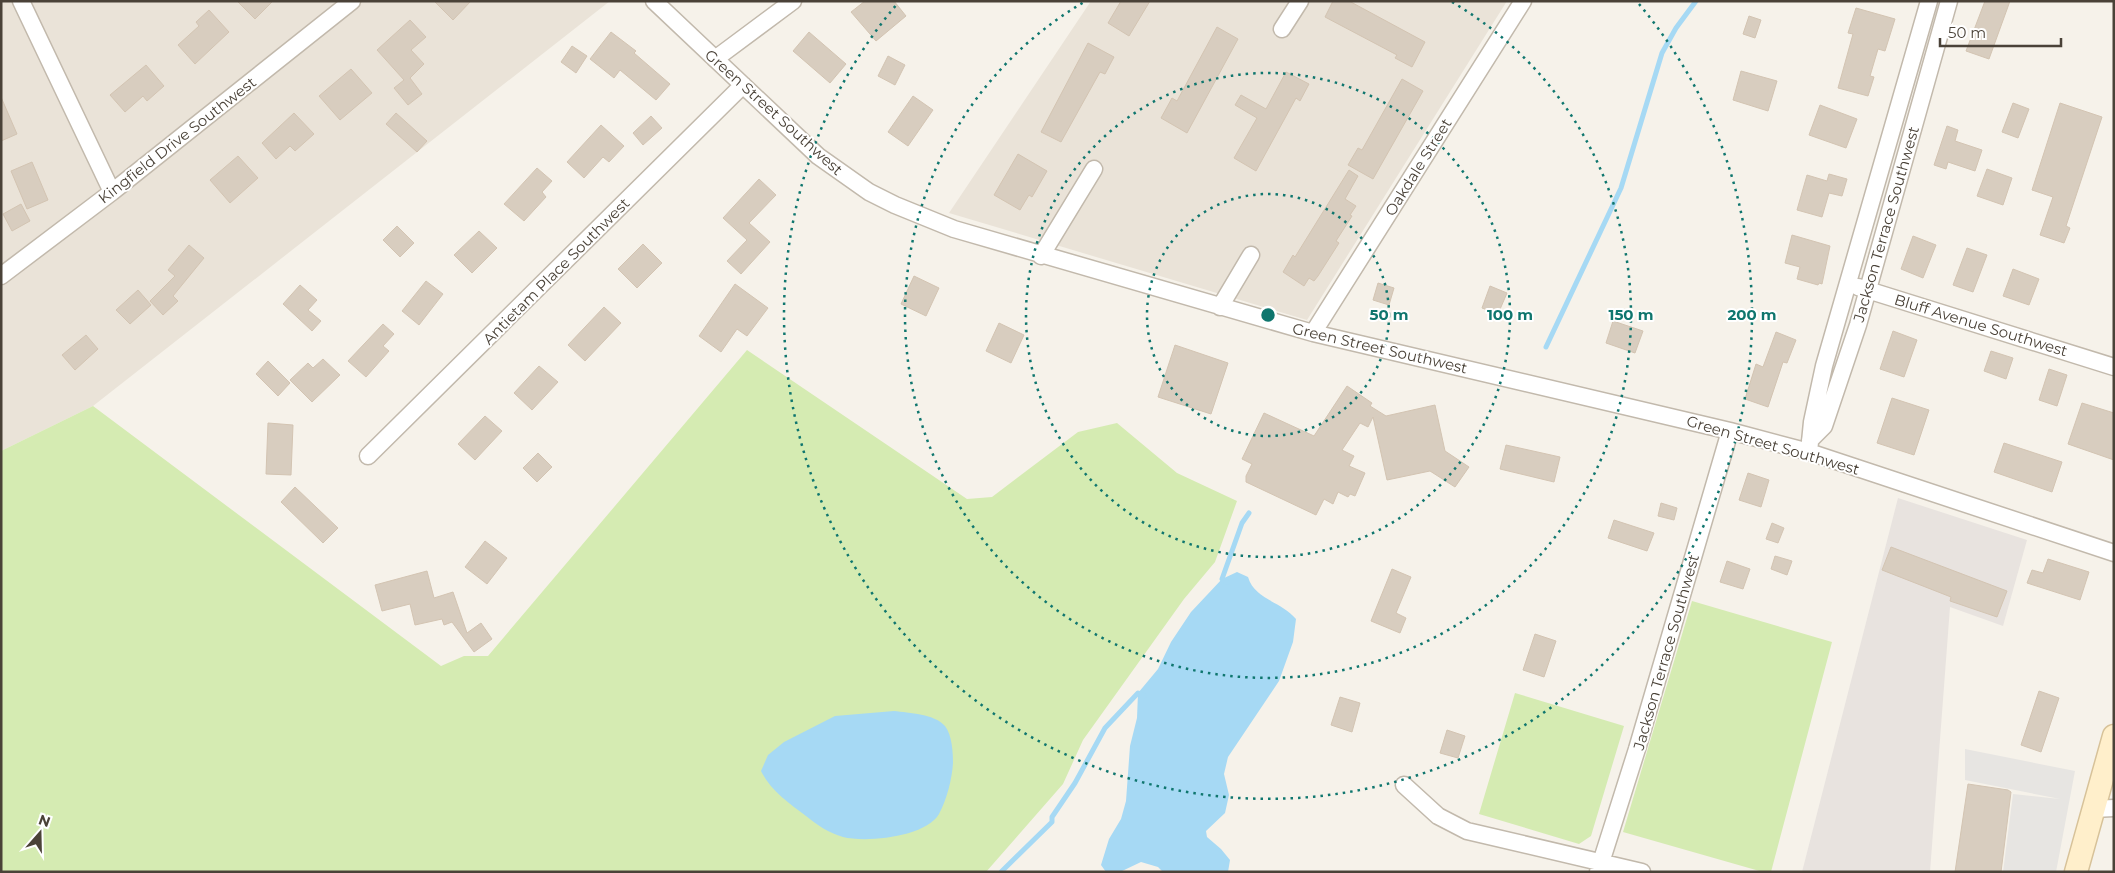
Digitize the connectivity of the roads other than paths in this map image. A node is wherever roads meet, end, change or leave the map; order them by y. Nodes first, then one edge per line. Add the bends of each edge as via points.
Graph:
1 (21, 1) edge
2 (352, 1) edge
3 (654, 1) edge
4 (794, 1) edge
5 (1300, 1) edge
6 (1523, 1) edge
7 (1929, 1) edge
8 (1949, 1) edge
9 (1282, 30) dead end
10 (715, 59) junction
11 (743, 85) junction
12 (1094, 169) dead end
13 (112, 192) junction
14 (1251, 255) dead end
15 (1042, 256) junction
16 (1, 276) edge
17 (1848, 284) junction
18 (1868, 290) junction
19 (1220, 306) junction
20 (1313, 333) junction
21 (2114, 367) edge
22 (1730, 430) junction
23 (1809, 446) junction
24 (368, 456) dead end
25 (2114, 553) edge
26 (2114, 736) edge
27 (1404, 785) dead end
28 (2104, 808) edge
29 (1599, 867) edge
30 (1642, 872) edge
31 (2076, 872) edge

1 - 13 street
2 - 13 street, Kingfield Drive Southwest
3 - 10 street, Green Street Southwest
4 - 10 street
5 - 9 street
6 - 20 street, Oakdale Street
7 - 17 street, Jackson Terrace Southwest
8 - 18 street, Jackson Terrace Southwest
10 - 11 street, Green Street Southwest
11 - 15 street, Green Street Southwest via 818,156 869,192 954,229
11 - 24 street, Antietam Place Southwest
12 - 15 street
13 - 16 street, Kingfield Drive Southwest
14 - 19 street
15 - 19 street, Green Street Southwest
17 - 18 street, Bluff Avenue Southwest
17 - 23 street, Jackson Terrace Southwest via 1824,366
18 - 21 street, Bluff Avenue Southwest
18 - 23 street, Jackson Terrace Southwest via 1824,426
19 - 20 street, Green Street Southwest
20 - 22 street, Green Street Southwest
22 - 23 street, Green Street Southwest
22 - 29 street, Jackson Terrace Southwest via 1637,749
23 - 25 street, Green Street Southwest
26 - 28 main road
27 - 29 street via 1438,816 1467,831
28 - 31 main road
29 - 30 street

